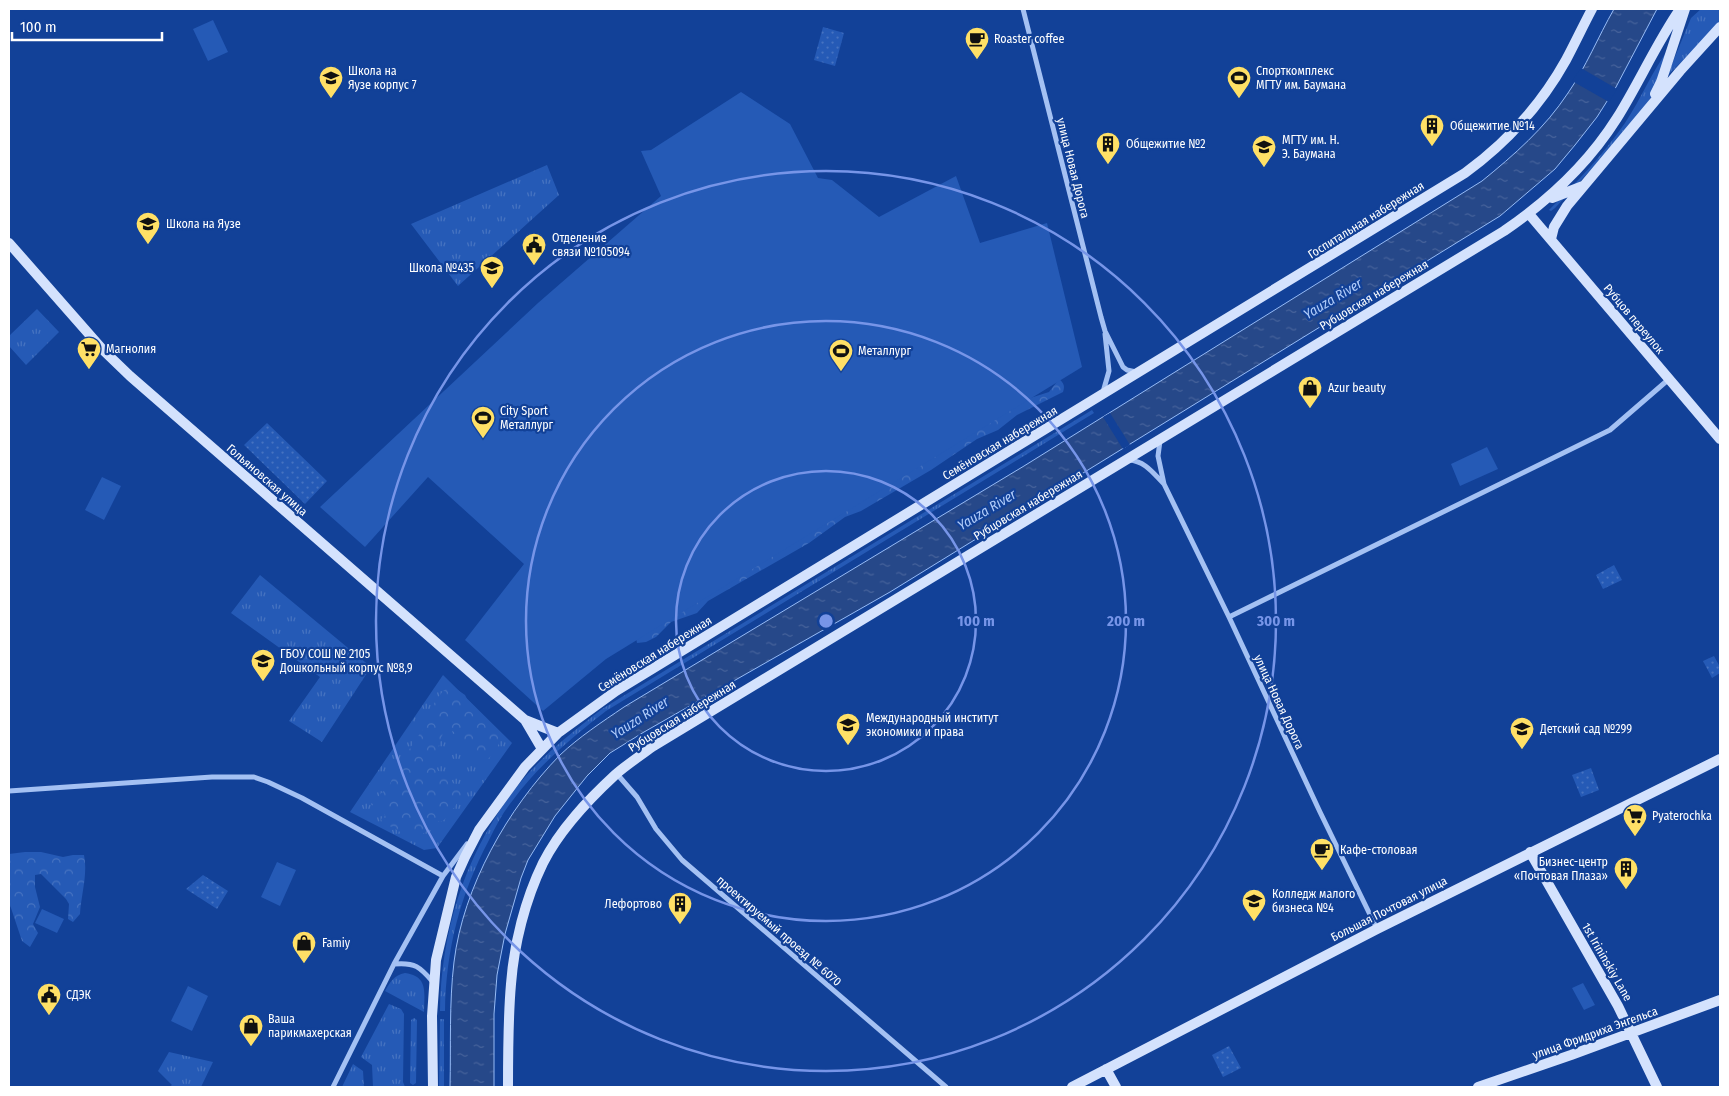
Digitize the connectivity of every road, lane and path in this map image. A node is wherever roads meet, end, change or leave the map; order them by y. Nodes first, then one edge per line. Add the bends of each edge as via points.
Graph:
1 (1022, 9) edge
2 (1592, 9) edge
3 (1680, 9) edge
4 (1685, 9) edge
5 (1720, 27) edge
6 (1644, 114) junction
7 (1584, 186) junction
8 (1544, 202) junction
9 (1529, 214) junction
10 (1551, 239) junction
11 (9, 243) edge
12 (1105, 331) junction
13 (1142, 372) junction
14 (1668, 380) junction
15 (1100, 397) junction
16 (1160, 439) junction
17 (1720, 439) edge
18 (1127, 460) junction
19 (1164, 484) junction
20 (1229, 617) junction
21 (525, 720) junction
22 (558, 733) junction
23 (542, 749) junction
24 (1720, 759) edge
25 (617, 773) junction
26 (9, 791) edge
27 (479, 830) junction
28 (1530, 852) junction
29 (442, 876) junction
30 (1377, 928) junction
31 (394, 964) junction
32 (434, 982) junction
33 (1720, 1000) edge
34 (1631, 1033) junction
35 (1106, 1069) junction
36 (333, 1087) edge
37 (433, 1087) edge
38 (508, 1087) edge
39 (946, 1087) edge
40 (1072, 1087) edge
41 (1116, 1087) edge
42 (1478, 1087) edge
43 (1657, 1087) edge

1 - 12 street, улица Новая Дорога
2 - 13 main road, Госпитальная набережная via 1553,81 1524,121 1490,155 1441,189
3 - 8 main road, Рубцовская набережная via 1616,120 1574,172
4 - 6 main road via 1661,82
5 - 6 main road
6 - 7 main road
7 - 8 main road
7 - 10 main road via 1567,206 1554,227
8 - 9 main road, Рубцовская набережная
9 - 10 main road, Рубцов переулок
9 - 16 main road, Рубцовская набережная
10 - 14 main road, Рубцов переулок
11 - 21 main road, Гольяновская улица via 130,376
12 - 13 street, улица Новая Дорога via 1123,367 1131,372
12 - 15 street, улица Новая Дорога via 1109,371
13 - 15 main road, Госпитальная набережная
14 - 17 main road, Рубцов переулок
14 - 20 street via 1610,430
15 - 22 main road, Семёновская набережная via 616,691
16 - 18 main road, Рубцовская набережная
16 - 19 street, улица Новая Дорога via 1158,456
18 - 19 street, улица Новая Дорога via 1146,465
18 - 25 main road, Рубцовская набережная via 652,747
19 - 20 street, улица Новая Дорога
20 - 30 street, улица Новая Дорога
21 - 22 main road, Гольяновская улица
21 - 23 main road, Гольяновская улица
22 - 23 main road, Семёновская набережная
23 - 27 main road, Семёновская набережная via 508,788
24 - 28 main road, Большая Почтовая улица
25 - 38 main road, Рубцовская набережная via 583,806 563,832 543,863 527,904 511,983
25 - 39 street, проектируемый проезд № 6070 via 682,860
26 - 29 street via 254,777 302,798
27 - 29 street
27 - 32 main road, Семёновская набережная via 456,877 440,939
28 - 30 main road, Большая Почтовая улица
28 - 34 main road, 1st Irininskiy Lane
29 - 31 street
30 - 35 main road, Большая Почтовая улица
31 - 32 street via 408,963 422,968
31 - 36 street
32 - 37 main road, Семёновская набережная
33 - 34 main road, улица Фридриха Энгельса
34 - 42 main road, улица Фридриха Энгельса
34 - 43 main road, 1st Irininskiy Lane
35 - 40 main road, Большая Почтовая улица
35 - 41 main road

